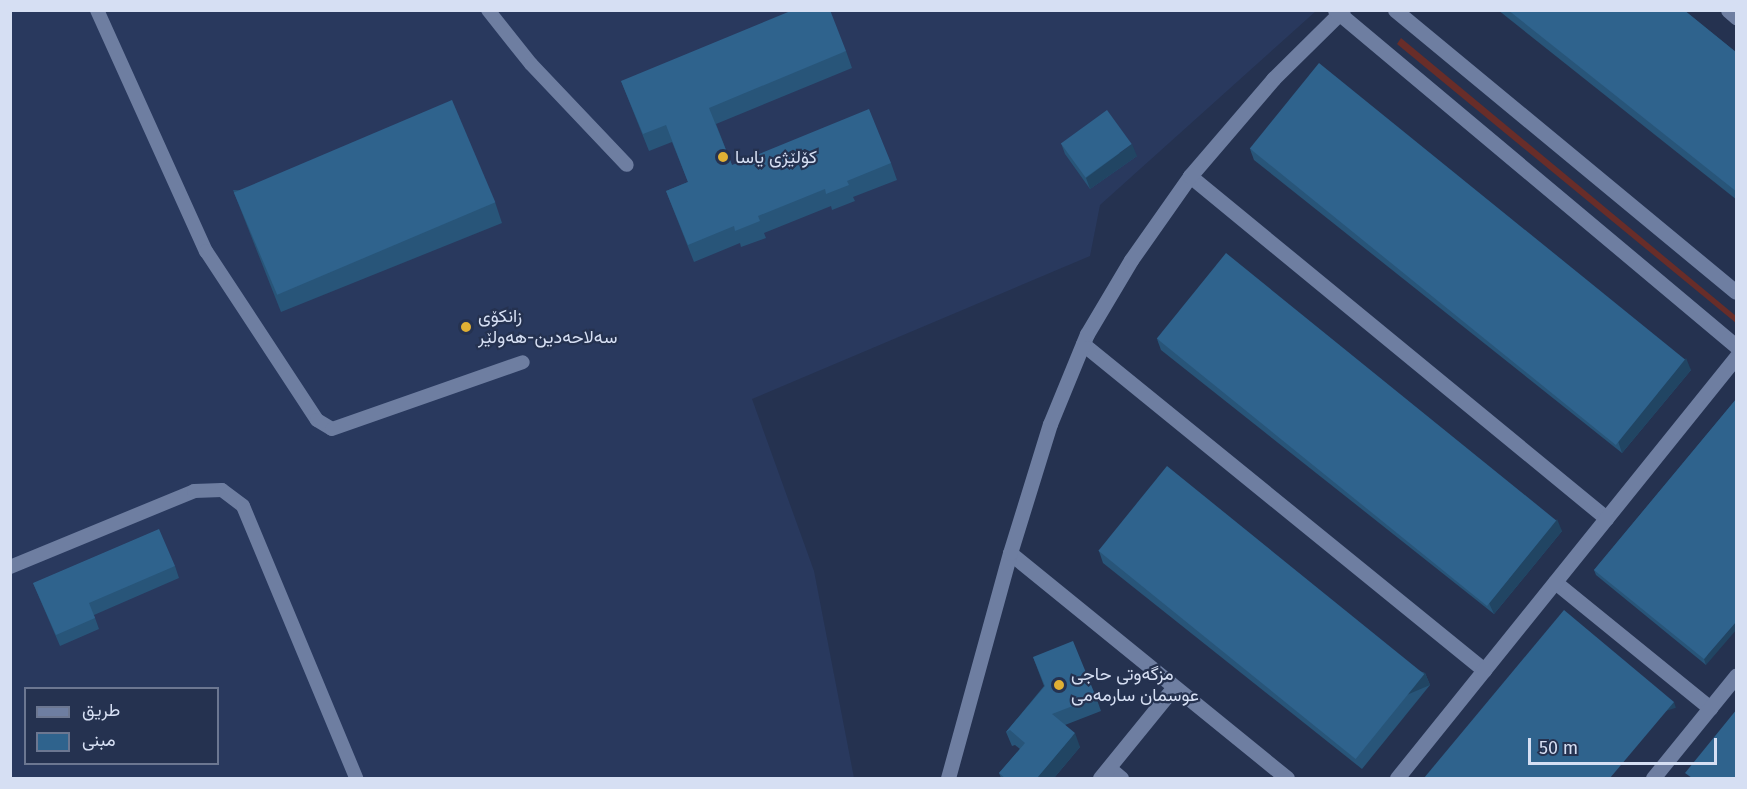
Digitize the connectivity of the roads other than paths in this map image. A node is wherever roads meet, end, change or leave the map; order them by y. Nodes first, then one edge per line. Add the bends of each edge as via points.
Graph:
1 (97, 10) edge
2 (488, 10) edge
3 (1395, 10) edge
4 (1728, 10) edge
5 (1339, 12) edge
6 (1737, 17) edge
7 (627, 165) dead end
8 (1190, 176) junction
9 (1737, 292) edge
10 (1083, 344) junction
11 (1737, 346) edge
12 (1737, 357) edge
13 (523, 362) dead end
14 (1606, 518) junction
15 (1010, 553) junction
16 (10, 567) edge
17 (1555, 582) junction
18 (1484, 670) junction
19 (1737, 676) edge
20 (1174, 687) junction
21 (1710, 708) junction
22 (1104, 773) edge
23 (356, 778) edge
24 (948, 778) edge
25 (1121, 778) edge
26 (1287, 778) edge
27 (1397, 778) edge
28 (1653, 778) edge

1 - 13 lane via 206,251 317,420 332,429
2 - 7 lane via 531,64
3 - 9 street
4 - 6 street
5 - 8 street via 1273,79
5 - 11 street
8 - 10 street via 1131,260
8 - 14 street
10 - 15 street via 1050,424
10 - 18 street
12 - 14 street
14 - 17 street
15 - 20 street
15 - 24 street
16 - 23 lane via 194,491 222,490 243,506
17 - 18 street
17 - 21 street
18 - 27 street
19 - 21 street
20 - 22 street
20 - 26 street
21 - 28 street
22 - 25 street

